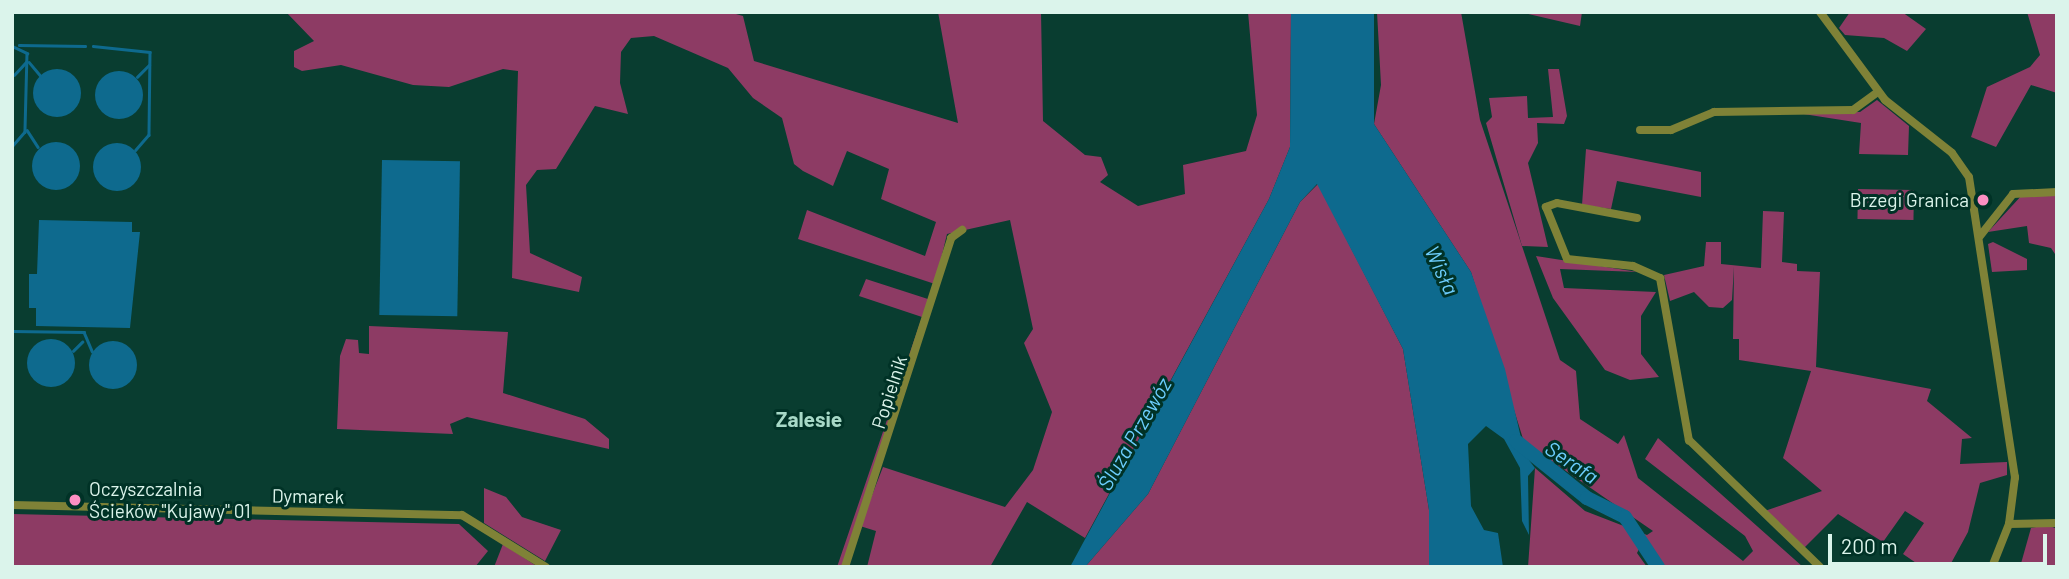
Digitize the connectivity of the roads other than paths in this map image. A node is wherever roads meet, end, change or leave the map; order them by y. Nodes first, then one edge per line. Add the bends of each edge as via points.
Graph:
1 (1820, 12) edge
2 (1878, 92) junction
3 (1640, 130) dead end
4 (2057, 192) edge
5 (1637, 218) dead end
6 (962, 230) dead end
7 (1980, 236) junction
8 (12, 505) edge
9 (2057, 523) edge
10 (2009, 524) junction
11 (546, 567) edge
12 (845, 567) edge
13 (1820, 567) edge
14 (1992, 567) edge

1 - 2 street
2 - 3 street via 1853,110 1714,112 1671,130
2 - 7 street via 1964,167
4 - 7 street via 2012,194
5 - 13 street via 1557,202 1546,207 1567,259 1633,266 1660,278 1689,440
6 - 12 street, Popielnik via 951,239
7 - 10 street via 2013,455
8 - 11 street, Dymarek via 462,515
9 - 10 street
10 - 14 street

